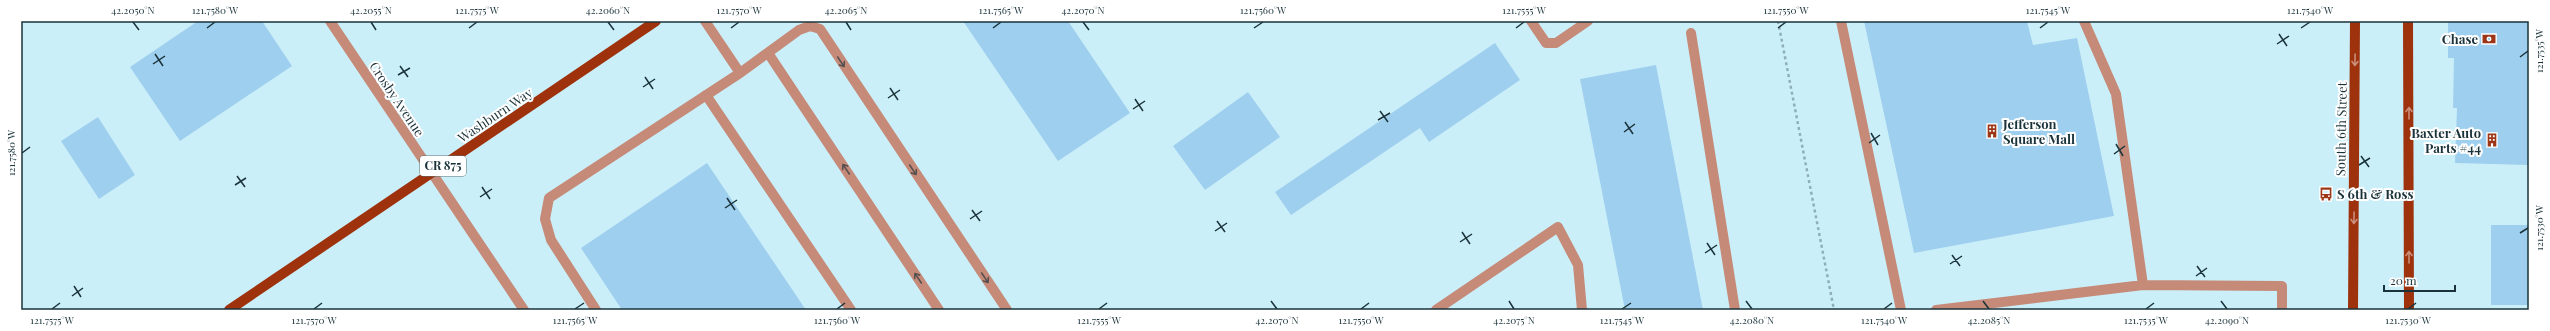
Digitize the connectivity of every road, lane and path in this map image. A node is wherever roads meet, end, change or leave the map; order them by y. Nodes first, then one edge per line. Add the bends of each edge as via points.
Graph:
1 (330, 21) edge
2 (656, 21) edge
3 (705, 21) edge
4 (1532, 21) edge
5 (1588, 21) edge
6 (1778, 21) edge
7 (1841, 21) edge
8 (2084, 21) edge
9 (2356, 21) edge
10 (2408, 21) edge
11 (1691, 32) dead end
12 (768, 53) junction
13 (740, 73) junction
14 (706, 95) junction
15 (432, 173) junction
16 (2143, 285) junction
17 (229, 310) edge
18 (524, 310) edge
19 (596, 310) edge
20 (851, 310) edge
21 (939, 310) edge
22 (1007, 310) edge
23 (1436, 310) edge
24 (1582, 310) edge
25 (1735, 310) edge
26 (1834, 310) edge
27 (1901, 310) edge
28 (1936, 310) edge
29 (2282, 310) edge
30 (2353, 310) edge
31 (2409, 310) edge

1 - 15 street, Crosby Avenue
2 - 15 main road, Washburn Way / CR 875
3 - 13 street
4 - 5 street via 1546,43 1556,44
6 - 26 path
7 - 27 street
8 - 16 street via 2116,94
9 -> 30 main road, South 6th Street
31 -> 10 main road
11 - 25 street
12 - 13 street
21 -> 12 street
12 -> 22 street via 799,30 810,26 820,29
13 - 14 street
14 - 19 street via 549,198 545,219 551,240
14 - 20 street
15 - 17 main road, Washburn Way / CR 875
15 - 18 street, Crosby Avenue
16 - 28 street
16 - 29 street via 2282,286
23 - 24 street via 1558,227 1578,265

